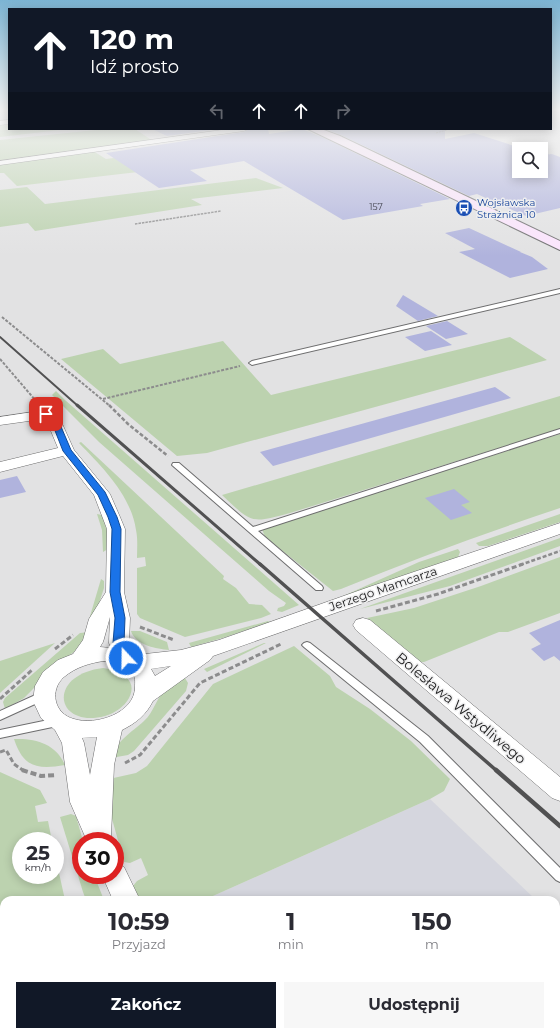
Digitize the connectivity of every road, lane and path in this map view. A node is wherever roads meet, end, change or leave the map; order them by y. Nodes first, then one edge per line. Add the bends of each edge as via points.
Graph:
1 (27, 159) edge
2 (381, 159) edge
3 (0, 163) edge
4 (222, 211) dead end
5 (135, 224) dead end
6 (560, 246) edge
7 (560, 291) edge
8 (2, 317) dead end
9 (0, 360) edge
10 (252, 363) joint
11 (103, 399) junction
12 (46, 414) junction
13 (0, 421) edge
14 (560, 432) edge
15 (67, 451) junction
16 (176, 465) joint
17 (0, 467) edge
18 (560, 528) edge
19 (252, 530) junction
20 (560, 551) edge
21 (318, 588) dead end
22 (115, 592) junction
23 (368, 619) joint
24 (77, 632) dead end
25 (285, 642) dead end
26 (307, 645) dead end
27 (54, 650) dead end
28 (208, 652) junction
29 (81, 658) junction
30 (131, 661) junction
31 (37, 665) dead end
32 (44, 695) junction
33 (146, 695) junction
34 (0, 699) edge
35 (0, 716) edge
36 (61, 723) junction
37 (113, 725) junction
38 (0, 734) edge
39 (0, 752) edge
40 (123, 764) dead end
41 (62, 775) dead end
42 (560, 791) edge
43 (96, 832) edge
44 (99, 832) edge
45 (560, 876) edge
46 (119, 884) edge
47 (125, 896) edge

1 - 3 street
2 - 6 street
4 - 5 path
7 - 10 lane
8 - 11 path
9 - 12 path
10 - 11 path
11 - 16 path
12 - 13 street
12 - 15 street via 55,422
14 - 19 lane
15 - 17 street
15 - 22 street via 102,494 112,517 116,529 117,548
16 - 19 lane
18 - 28 street, Jerzego Mamcarza via 321,610
19 - 21 lane
20 - 23 path
22 - 29 street via 99,619 93,642
22 - 30 street via 120,618 119,643
23 - 42 street, Bolesława Wstydliwego
24 - 27 path
25 - 40 path via 200,683 140,755
26 - 45 lane via 424,739
28 - 30 street, Jerzego Mamcarza via 153,662
28 - 33 street, Jerzego Mamcarza via 159,683
29 - 30 street via 104,654
29 - 32 street via 60,669 52,677
30 - 33 street via 146,677
31 - 34 path
32 - 35 lane
32 - 36 street via 48,712
33 - 37 street via 134,712
36 - 37 street via 75,729 87,730
36 - 38 lane
36 - 43 street via 73,743 82,802
37 - 44 street via 106,741 103,761
39 - 41 path via 6,750 10,760 34,776 44,778
46 - 47 street

